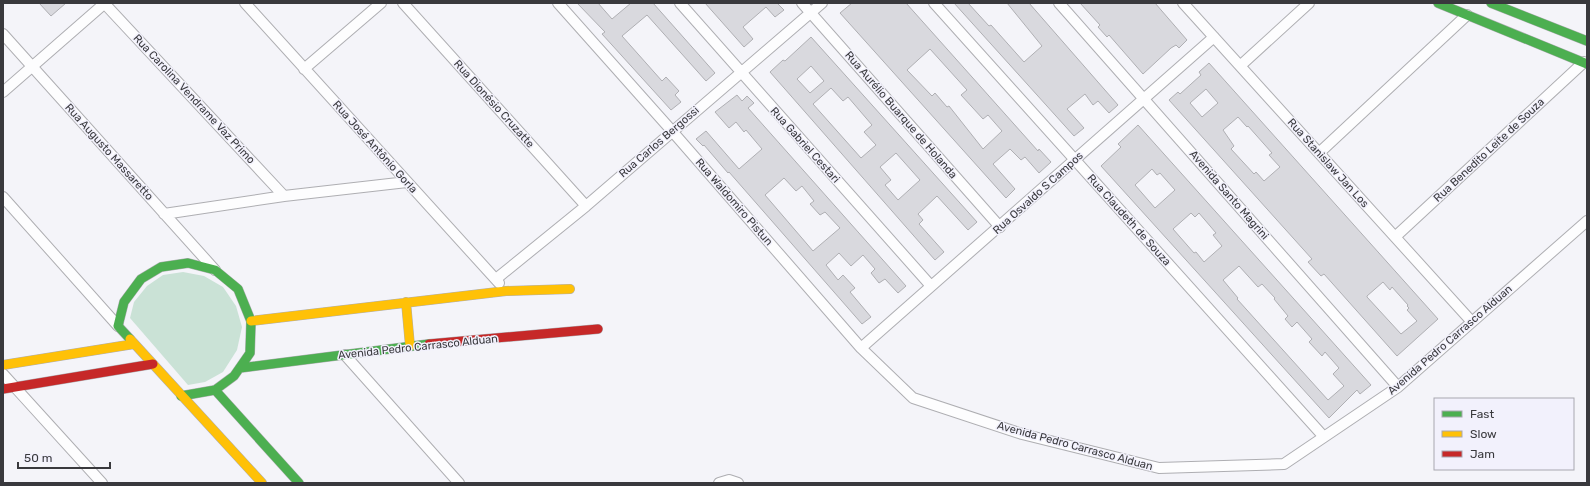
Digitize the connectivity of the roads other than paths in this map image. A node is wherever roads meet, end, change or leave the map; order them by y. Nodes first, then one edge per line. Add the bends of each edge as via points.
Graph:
1 (104, 3) edge
2 (245, 3) edge
3 (381, 3) edge
4 (403, 3) edge
5 (558, 3) edge
6 (680, 3) edge
7 (802, 3) edge
8 (822, 3) edge
9 (934, 3) edge
10 (1059, 3) edge
11 (1183, 3) edge
12 (1309, 3) edge
13 (1438, 3) edge
14 (1491, 3) edge
15 (811, 13) junction
16 (1468, 15) junction
17 (3, 34) edge
18 (1214, 37) junction
19 (1587, 41) edge
20 (1585, 63) edge
21 (1240, 66) junction
22 (32, 67) junction
23 (304, 69) junction
24 (741, 72) junction
25 (3, 92) edge
26 (1144, 99) junction
27 (672, 131) junction
28 (1319, 153) junction
29 (1075, 159) junction
30 (407, 182) junction
31 (284, 196) junction
32 (3, 197) edge
33 (586, 206) junction
34 (164, 214) junction
35 (1587, 221) edge
36 (1000, 227) junction
37 (1395, 237) junction
38 (214, 270) junction
39 (496, 280) junction
40 (931, 286) junction
41 (570, 289) dead end
42 (506, 291) junction
43 (406, 302) junction
44 (251, 321) junction
45 (1472, 322) junction
46 (118, 326) junction
47 (598, 329) dead end
48 (134, 344) junction
49 (410, 346) junction
50 (861, 348) junction
51 (346, 355) junction
52 (153, 364) junction
53 (3, 365) edge
54 (240, 368) junction
55 (3, 374) edge
56 (15, 386) junction
57 (1398, 387) junction
58 (3, 389) edge
59 (215, 390) junction
60 (181, 396) junction
61 (913, 398) joint
62 (1324, 437) junction
63 (736, 482) edge
64 (102, 483) edge
65 (262, 483) edge
66 (299, 483) edge
67 (459, 483) edge
68 (719, 483) edge

1 - 22 street
1 - 31 street, Rua Carolina Vendrame Vaz Primo
2 - 23 street, Rua José Antônio Gorla
3 - 23 street
4 - 33 street, Rua Dionésio Cruzatte
5 - 27 street, Rua Waldomiro Pistun
6 - 24 street, Rua Gabriel Cestari
7 - 15 street, Rua Aurélio Buarque de Holanda
8 - 15 street, Rua Carlos Bergossi
9 - 29 street, Rua Claudeth de Souza
10 - 26 street, Avenida Santo Magrini
11 - 18 street, Rua Stanislaw Jan Los
12 - 21 street
13 - 16 street
14 - 19 street
15 - 24 street, Rua Carlos Bergossi
15 - 36 street, Rua Aurélio Buarque de Holanda
16 - 20 street
16 - 28 street
17 - 22 street, Rua Augusto Massaretto
18 - 21 street, Rua Stanislaw Jan Los
18 - 26 street, Rua Osvaldo S Campos
20 - 37 street, Rua Benedito Leite de Souza
21 - 28 street, Rua Stanislaw Jan Los
22 - 25 street
22 - 34 street, Rua Augusto Massaretto
23 - 30 street, Rua José Antônio Gorla
24 - 27 street, Rua Carlos Bergossi
24 - 40 street, Rua Gabriel Cestari
26 - 29 street, Rua Osvaldo S Campos
26 - 57 street, Avenida Santo Magrini
27 - 33 street, Rua Carlos Bergossi
27 - 50 street, Rua Waldomiro Pistun
28 - 37 street, Rua Stanislaw Jan Los
29 - 36 street, Rua Osvaldo S Campos
29 - 62 street, Rua Claudeth de Souza
30 - 31 street
30 - 39 street, Rua José Antônio Gorla
31 - 34 street
32 - 46 street
33 - 39 street, Rua Carlos Bergossi
34 - 38 street, Rua Augusto Massaretto
35 - 45 street, Avenida Pedro Carrasco Alduan
36 - 40 street, Rua Osvaldo S Campos
37 - 45 street, Rua Stanislaw Jan Los
38 - 44 street via 238,289
38 - 46 street via 188,263 161,267 141,279 124,302
39 - 42 street, Rua José Antônio Gorla
40 - 50 street, Rua Osvaldo S Campos
41 - 42 street
42 - 43 street
43 - 44 street
43 - 49 street
44 - 54 street via 250,353
45 - 57 street, Avenida Pedro Carrasco Alduan
46 - 48 street
47 - 49 street, Avenida Pedro Carrasco Alduan
48 - 52 street
48 - 53 street
49 - 51 street, Avenida Pedro Carrasco Alduan
50 - 61 street, Rua Waldomiro Pistun
51 - 54 street, Avenida Pedro Carrasco Alduan
51 - 67 street
52 - 56 street
52 - 60 street
54 - 59 street via 234,376
55 - 56 street
56 - 58 street
56 - 64 street
57 - 62 street, Avenida Pedro Carrasco Alduan
59 - 60 street
59 - 66 street
60 - 65 street
61 - 62 street, Avenida Pedro Carrasco Alduan via 1022,434 1159,468 1284,464
63 - 68 street

